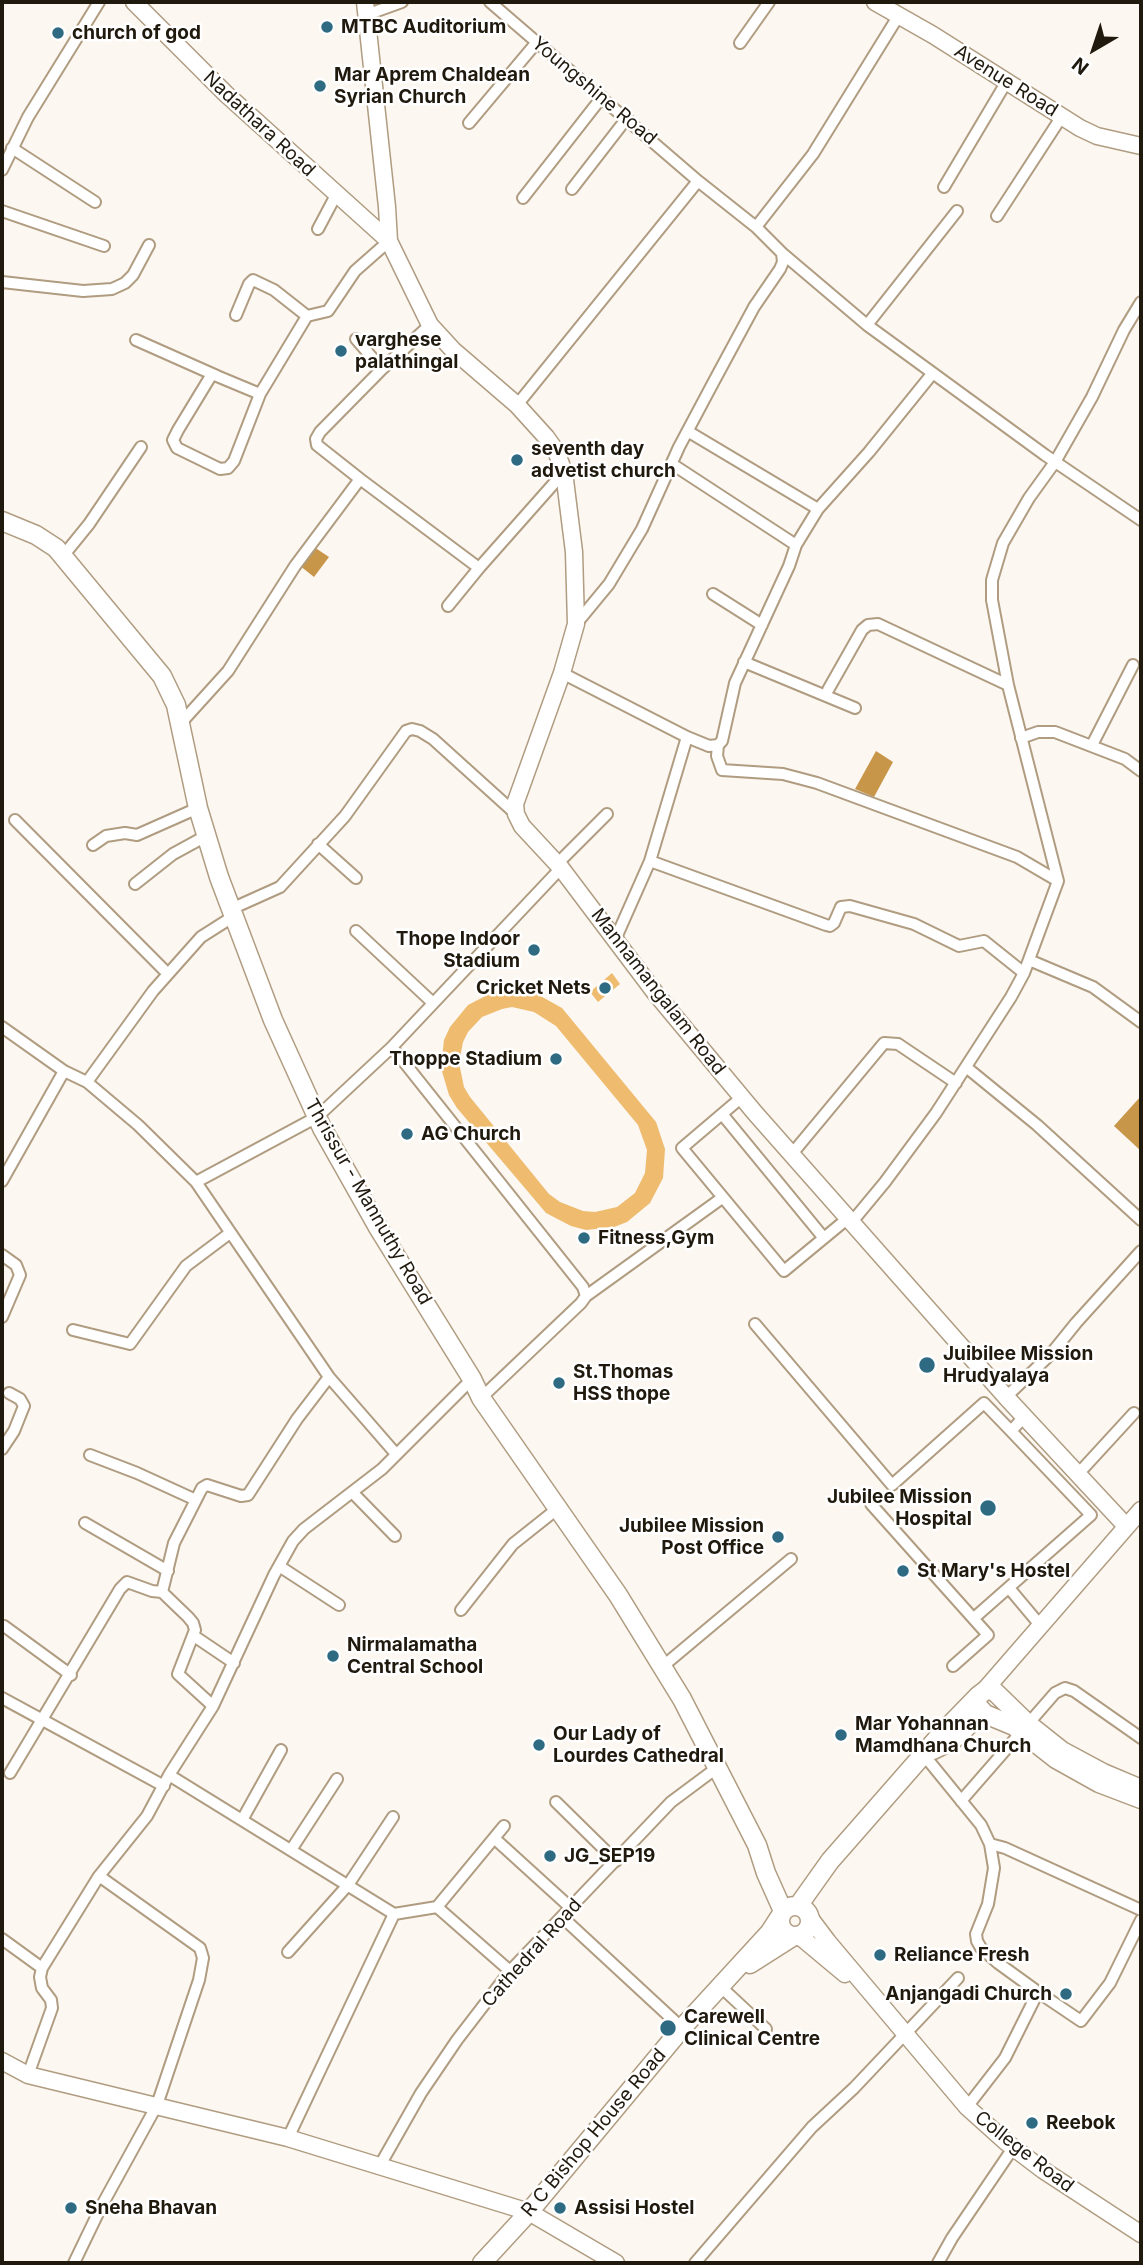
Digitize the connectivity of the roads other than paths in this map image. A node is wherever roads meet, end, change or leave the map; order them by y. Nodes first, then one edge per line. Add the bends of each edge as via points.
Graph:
1 (99, 2) edge
2 (134, 2) edge
3 (402, 2) edge
4 (489, 2) edge
5 (769, 2) edge
6 (877, 2) edge
7 (366, 8) edge
8 (899, 15) junction
9 (537, 42) junction
10 (740, 44) dead end
11 (1007, 81) junction
12 (603, 97) junction
13 (1062, 116) junction
14 (626, 118) junction
15 (469, 123) dead end
16 (1141, 146) edge
17 (12, 148) junction
18 (2, 170) edge
19 (698, 181) junction
20 (944, 187) dead end
21 (572, 189) dead end
22 (335, 195) junction
23 (523, 198) dead end
24 (95, 202) dead end
25 (2, 211) edge
26 (957, 211) dead end
27 (997, 216) dead end
28 (756, 227) junction
29 (318, 229) dead end
30 (389, 241) junction
31 (149, 245) dead end
32 (104, 246) dead end
33 (782, 253) junction
34 (2, 282) edge
35 (1141, 302) edge
36 (236, 315) dead end
37 (307, 316) junction
38 (430, 325) junction
39 (867, 326) junction
40 (356, 339) dead end
41 (136, 340) dead end
42 (382, 369) junction
43 (932, 373) junction
44 (221, 377) junction
45 (260, 394) junction
46 (517, 405) junction
47 (689, 432) junction
48 (141, 447) dead end
49 (1055, 462) junction
50 (672, 464) junction
51 (564, 472) junction
52 (360, 480) junction
53 (818, 509) junction
54 (1141, 520) edge
55 (2, 521) edge
56 (796, 545) junction
57 (63, 556) junction
58 (479, 568) junction
59 (713, 594) dead end
60 (447, 606) dead end
61 (576, 624) junction
62 (762, 625) junction
63 (744, 662) junction
64 (1133, 665) dead end
65 (562, 673) junction
66 (1008, 685) junction
67 (828, 690) dead end
68 (855, 708) dead end
69 (180, 724) junction
70 (687, 737) junction
71 (1021, 738) junction
72 (718, 745) junction
73 (1092, 745) junction
74 (1141, 771) edge
75 (198, 808) junction
76 (516, 814) junction
77 (607, 814) dead end
78 (15, 820) dead end
79 (206, 836) junction
80 (93, 845) dead end
81 (318, 845) junction
82 (650, 861) junction
83 (559, 866) junction
84 (356, 878) dead end
85 (1058, 881) junction
86 (135, 884) dead end
87 (232, 913) junction
88 (356, 931) dead end
89 (615, 940) junction
90 (1029, 960) junction
91 (1024, 973) junction
92 (168, 974) junction
93 (433, 1003) junction
94 (1141, 1022) edge
95 (2, 1027) edge
96 (392, 1047) junction
97 (966, 1067) junction
98 (64, 1071) junction
99 (87, 1082) junction
100 (956, 1083) junction
101 (742, 1097) junction
102 (722, 1114) junction
103 (317, 1117) junction
104 (791, 1155) junction
105 (2, 1181) edge
106 (196, 1182) junction
107 (722, 1198) junction
108 (1141, 1220) edge
109 (849, 1221) junction
110 (230, 1233) junction
111 (823, 1237) junction
112 (1141, 1251) edge
113 (2, 1255) edge
114 (586, 1296) junction
115 (2, 1317) edge
116 (755, 1324) dead end
117 (73, 1331) dead end
118 (329, 1377) junction
119 (472, 1380) junction
120 (9, 1392) dead end
121 (1006, 1397) junction
122 (481, 1398) junction
123 (1134, 1413) dead end
124 (1024, 1417) junction
125 (1011, 1431) junction
126 (2, 1449) edge
127 (396, 1454) junction
128 (90, 1455) dead end
129 (1079, 1474) junction
130 (352, 1492) junction
131 (195, 1500) junction
132 (871, 1504) dead end
133 (557, 1508) junction
134 (1141, 1510) edge
135 (85, 1523) dead end
136 (1126, 1526) junction
137 (395, 1536) dead end
138 (791, 1559) dead end
139 (279, 1566) junction
140 (168, 1571) junction
141 (1009, 1588) junction
142 (162, 1592) junction
143 (339, 1605) dead end
144 (461, 1610) dead end
145 (974, 1618) junction
146 (1040, 1625) junction
147 (4, 1626) dead end
148 (194, 1636) junction
149 (234, 1663) junction
150 (953, 1665) dead end
151 (663, 1667) junction
152 (71, 1675) junction
153 (990, 1694) junction
154 (2, 1698) edge
155 (213, 1706) junction
156 (987, 1715) junction
157 (43, 1720) junction
158 (1025, 1728) junction
159 (1141, 1738) edge
160 (282, 1750) dead end
161 (924, 1755) junction
162 (718, 1767) junction
163 (10, 1773) dead end
164 (169, 1775) junction
165 (337, 1779) dead end
166 (164, 1786) junction
167 (1141, 1789) edge
168 (1141, 1799) edge
169 (961, 1801) junction
170 (556, 1802) dead end
171 (394, 1817) dead end
172 (242, 1820) junction
173 (504, 1826) dead end
174 (494, 1838) junction
175 (990, 1844) junction
176 (291, 1850) junction
177 (616, 1861) junction
178 (99, 1877) junction
179 (348, 1885) junction
180 (437, 1907) junction
181 (571, 1908) junction
182 (1141, 1910) edge
183 (796, 1911) junction
184 (394, 1914) junction
185 (562, 1917) junction
186 (1141, 1920) edge
187 (795, 1936) junction
188 (2, 1939) edge
189 (288, 1952) dead end
190 (42, 1968) junction
191 (510, 1971) junction
192 (735, 1973) junction
193 (958, 1978) dead end
194 (721, 1987) junction
195 (868, 1988) junction
196 (1038, 1992) junction
197 (682, 2028) junction
198 (765, 2029) dead end
199 (906, 2033) junction
200 (2, 2061) edge
201 (28, 2075) junction
202 (157, 2105) junction
203 (967, 2107) junction
204 (288, 2138) junction
205 (1013, 2148) junction
206 (379, 2167) junction
207 (529, 2212) junction
208 (1141, 2234) edge
209 (75, 2263) edge
210 (482, 2263) edge
211 (616, 2263) edge
212 (695, 2263) edge
213 (938, 2263) edge

1 - 17 street
2 - 22 main road, Nadathara Road
3 - 7 street
4 - 9 street, Youngshine Road
5 - 10 street
6 - 8 main road, Avenue Road
7 - 30 main road
8 - 11 main road, Avenue Road
8 - 28 street via 813,154
9 - 12 street, Youngshine Road
9 - 15 street
11 - 13 main road, Avenue Road
11 - 20 street
12 - 14 street, Youngshine Road
12 - 23 street
13 - 16 main road, Avenue Road via 1097,136
13 - 27 street
14 - 19 street, Youngshine Road
14 - 21 street
17 - 18 street
17 - 24 street
19 - 28 street, Youngshine Road
19 - 46 street
22 - 29 street
22 - 30 main road, Nadathara Road
25 - 32 street
26 - 39 street
28 - 33 street, Youngshine Road
30 - 37 street via 355,271 328,311
30 - 38 main road
31 - 34 street via 133,275 112,289 83,291
33 - 39 street, Youngshine Road
33 - 47 street via 780,269 754,307
35 - 49 street
36 - 37 street via 253,280
37 - 45 street
38 - 42 street
38 - 46 main road
39 - 43 street, Youngshine Road
40 - 42 street
41 - 44 street
42 - 52 street via 316,439 317,445
43 - 49 street, Youngshine Road
43 - 53 street
44 - 45 street
44 - 45 street via 212,374 173,440 177,448 220,469 234,461
46 - 51 main road via 556,451
47 - 50 street
47 - 53 street
48 - 57 street
49 - 54 street, Youngshine Road
49 - 66 street via 1003,543 992,580
50 - 56 street
50 - 61 street via 626,558
51 - 58 street
51 - 61 main road via 574,551
52 - 58 street
52 - 69 street via 295,566 228,671
53 - 56 street
55 - 57 main road, Thrissur - Mannuthy Road via 36,535
56 - 62 street
57 - 69 main road, Thrissur - Mannuthy Road via 162,676
58 - 60 street
59 - 62 street
61 - 65 main road
62 - 63 street
63 - 68 street
63 - 72 street
64 - 73 street
65 - 70 street
65 - 76 main road via 515,804
66 - 67 street via 878,624 862,630
66 - 71 street
69 - 75 main road, Thrissur - Mannuthy Road
70 - 72 street
70 - 82 street
71 - 73 street via 1055,733
71 - 85 street
72 - 85 street via 722,770 783,774 817,783 1007,852
73 - 74 street
75 - 79 main road, Thrissur - Mannuthy Road
75 - 80 street via 137,835 106,836
76 - 81 street via 433,739 412,729
76 - 83 main road, Mannamangalam Road
77 - 83 street
78 - 92 street
79 - 86 street via 173,854
79 - 87 main road, Thrissur - Mannuthy Road
81 - 84 street
81 - 87 street via 280,887
82 - 89 street
82 - 91 street via 830,926 841,907 850,906 914,924 959,946 984,942
83 - 89 main road, Mannamangalam Road
83 - 93 street
85 - 90 street
87 - 92 street via 201,937
87 - 103 main road, Thrissur - Mannuthy Road
88 - 93 street
89 - 101 main road, Mannamangalam Road
90 - 91 street
90 - 94 street via 1093,987
91 - 97 street
92 - 99 street
93 - 96 street
95 - 98 street
96 - 103 street
96 - 114 street
97 - 100 street
97 - 108 street
98 - 99 street
98 - 105 street
99 - 106 street
100 - 104 street via 898,1044 884,1043
100 - 109 street via 892,1174
101 - 102 street
101 - 104 main road, Mannamangalam Road
102 - 107 street via 682,1148
102 - 111 street
103 - 106 street
103 - 119 main road, Thrissur - Mannuthy Road
104 - 109 main road, Mannamangalam Road
106 - 110 street
107 - 111 street via 783,1270
107 - 114 street
109 - 111 street
109 - 121 main road, Mannamangalam Road
110 - 117 street via 186,1266 130,1343
110 - 118 street
112 - 121 street via 1051,1354
113 - 115 street via 16,1265 20,1275
114 - 122 street
116 - 125 street via 892,1485 984,1403
118 - 127 street
118 - 131 street via 248,1495 207,1485
119 - 122 main road, Thrissur - Mannuthy Road
119 - 127 street
120 - 126 street via 24,1406
121 - 124 main road, Mannamangalam Road
122 - 133 main road, Thrissur - Mannuthy Road
123 - 129 street
124 - 125 street
124 - 129 main road, Mannamangalam Road
125 - 141 street via 1091,1515
127 - 130 street
128 - 131 street
129 - 136 main road, Mannamangalam Road
130 - 137 street
130 - 139 street via 304,1529
131 - 140 street via 174,1543
132 - 145 street
133 - 144 street via 513,1544
133 - 151 main road, Thrissur - Mannuthy Road
134 - 136 main road
135 - 140 street
136 - 146 main road
138 - 151 street
139 - 143 street
139 - 149 street
140 - 142 street
141 - 145 street
141 - 146 street
142 - 148 street via 193,1623
142 - 152 street via 127,1582
145 - 150 street via 988,1635
146 - 153 main road
147 - 152 street
148 - 149 street
148 - 155 street via 178,1674
149 - 155 street
151 - 162 main road, Thrissur - Mannuthy Road
152 - 157 street
153 - 156 main road via 978,1709
153 - 158 main road
153 - 161 main road
154 - 157 street
155 - 164 street
156 - 158 main road
156 - 161 main road
157 - 163 street
157 - 166 street
158 - 159 street via 1055,1693 1065,1688
158 - 167 main road via 1102,1773
158 - 168 main road via 1056,1759
158 - 169 street
160 - 172 street
161 - 169 street
161 - 183 main road via 830,1861
162 - 177 street, Cathedral Road via 671,1802
162 - 183 main road, Thrissur - Mannuthy Road via 766,1873
164 - 166 street
164 - 172 street
165 - 176 street
166 - 178 street
169 - 175 street
170 - 177 street
171 - 179 street
172 - 176 street
173 - 174 street
174 - 180 street
174 - 181 street
175 - 182 street
175 - 196 street via 994,1868 977,1941
176 - 179 street
177 - 181 street, Cathedral Road
178 - 190 street
178 - 202 street via 200,1948 203,1958
179 - 184 street
179 - 189 street
180 - 184 street
180 - 191 street
181 - 185 street, Cathedral Road
183 - 187 main road, Thrissur - Mannuthy Road via 782,1929
183 - 187 main road via 810,1923 805,1932
183 - 192 main road via 770,1932
183 - 195 main road, College Road
184 - 204 street
185 - 191 street, Cathedral Road
185 - 197 street
186 - 196 street via 1110,1983 1082,2021
187 - 192 main road
187 - 195 main road
188 - 190 street
190 - 201 street via 40,1978 52,2007
191 - 206 street, Cathedral Road via 421,2093
192 - 194 main road, R C Bishop House Road
193 - 199 street
194 - 197 main road, R C Bishop House Road
194 - 198 street
195 - 199 main road, College Road
196 - 203 street via 1005,2058
197 - 207 main road, R C Bishop House Road
199 - 203 main road, College Road
199 - 212 street via 812,2127
200 - 201 main road
201 - 202 main road
202 - 204 main road
202 - 209 street
203 - 205 main road, College Road
204 - 206 main road
205 - 208 main road, College Road
205 - 213 street
206 - 207 main road
207 - 210 main road, R C Bishop House Road
207 - 211 main road

